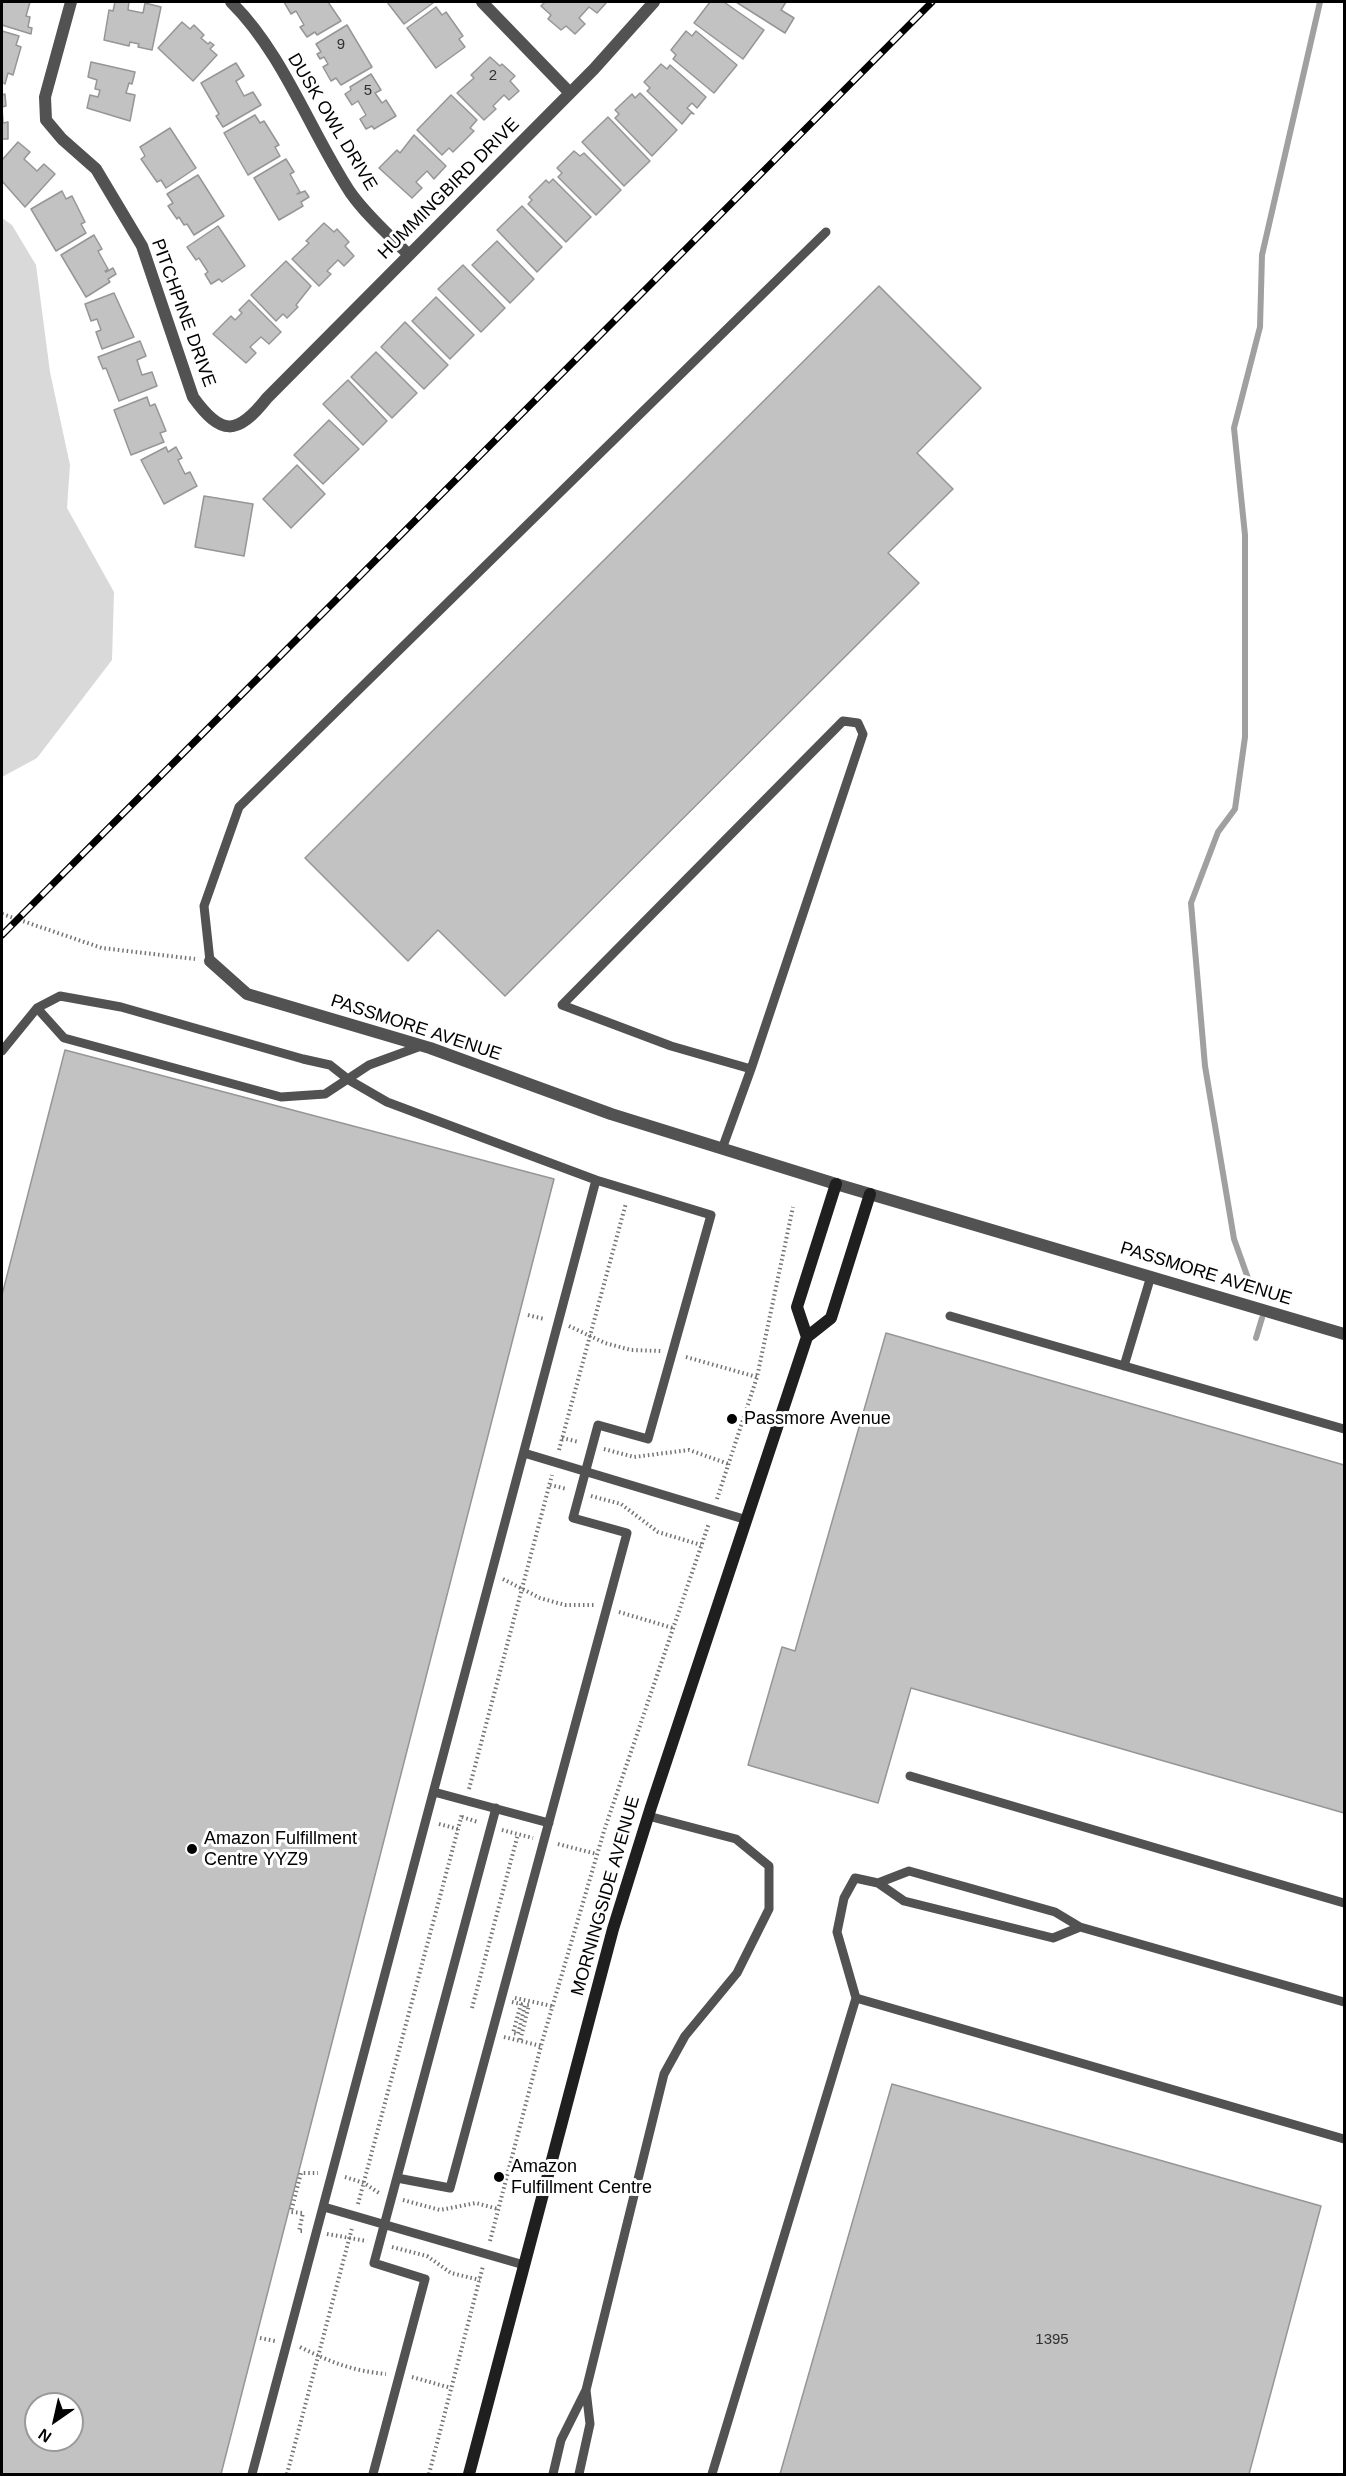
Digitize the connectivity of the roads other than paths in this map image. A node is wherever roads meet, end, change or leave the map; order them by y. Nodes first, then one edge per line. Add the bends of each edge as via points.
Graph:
1 (71, 2) edge
2 (231, 2) edge
3 (482, 2) edge
4 (654, 2) edge
5 (569, 92) junction
6 (826, 232) dead end
7 (409, 255) junction
8 (267, 398) joint
9 (210, 961) joint
10 (37, 1008) junction
11 (421, 1046) junction
12 (2, 1051) edge
13 (751, 1069) junction
14 (349, 1080) junction
15 (722, 1149) junction
16 (596, 1180) junction
17 (836, 1184) junction
18 (870, 1194) junction
19 (1151, 1276) junction
20 (950, 1316) dead end
21 (1344, 1334) edge
22 (807, 1337) junction
23 (1124, 1366) junction
24 (1344, 1429) edge
25 (524, 1453) junction
26 (586, 1472) junction
27 (747, 1520) junction
28 (910, 1776) dead end
29 (434, 1792) junction
30 (496, 1808) junction
31 (648, 1816) junction
32 (549, 1824) junction
33 (878, 1883) junction
34 (1344, 1903) edge
35 (1080, 1927) junction
36 (856, 1998) junction
37 (1344, 2002) edge
38 (1344, 2139) edge
39 (397, 2178) junction
40 (324, 2207) junction
41 (384, 2225) junction
42 (524, 2265) junction
43 (586, 2390) junction
44 (252, 2475) edge
45 (373, 2475) edge
46 (469, 2475) edge
47 (553, 2475) edge
48 (579, 2475) edge
49 (712, 2475) edge

1 - 8 street, PITCHPINE DRIVE via 45,98 46,120 96,169 142,246 193,397 206,415 231,428 243,423
2 - 7 street, DUSK OWL DRIVE via 248,19 272,55 351,193
3 - 5 street
4 - 5 street, HUMMINGBIRD DRIVE
5 - 7 street, HUMMINGBIRD DRIVE
6 - 9 lane via 239,807 204,906
7 - 8 street, HUMMINGBIRD DRIVE
9 - 11 street, PASSMORE AVENUE via 247,994
10 - 12 lane
10 - 14 lane via 60,996 121,1007 330,1065
10 - 14 lane via 63,1038 280,1097 325,1094
11 - 14 lane via 369,1065
11 - 15 street, PASSMORE AVENUE
13 - 13 lane via 863,734 858,723 843,721 562,1005 671,1046
13 - 15 lane
14 - 16 lane via 387,1102
15 - 17 street, PASSMORE AVENUE
16 - 25 lane
16 - 26 lane via 711,1215 648,1439 598,1425
17 - 18 street, PASSMORE AVENUE
17 - 22 main road via 797,1306
18 - 19 street, PASSMORE AVENUE
18 - 22 main road via 831,1318
19 - 21 street, PASSMORE AVENUE
19 - 23 lane
20 - 23 lane
22 - 27 main road, MORNINGSIDE AVENUE
23 - 24 lane
25 - 26 lane
25 - 29 lane
26 - 27 lane
26 - 32 lane via 573,1518 627,1533
27 - 31 main road, MORNINGSIDE AVENUE
28 - 34 lane
29 - 30 lane
29 - 40 lane
30 - 32 lane
30 - 39 lane
31 - 42 main road, MORNINGSIDE AVENUE via 613,1929
31 - 43 lane via 736,1839 769,1866 769,1909 737,1973 685,2037 664,2074
32 - 39 lane via 450,2188
33 - 35 lane via 909,1871 1055,1912
33 - 35 lane via 903,1902 1053,1938
33 - 36 lane via 855,1878 844,1898 837,1932
35 - 37 lane
36 - 38 lane
36 - 49 lane
39 - 41 lane
40 - 41 lane
40 - 44 lane
41 - 42 lane
41 - 45 lane via 374,2263 425,2279
42 - 46 main road, MORNINGSIDE AVENUE
43 - 47 lane via 561,2440
43 - 48 lane via 590,2424

